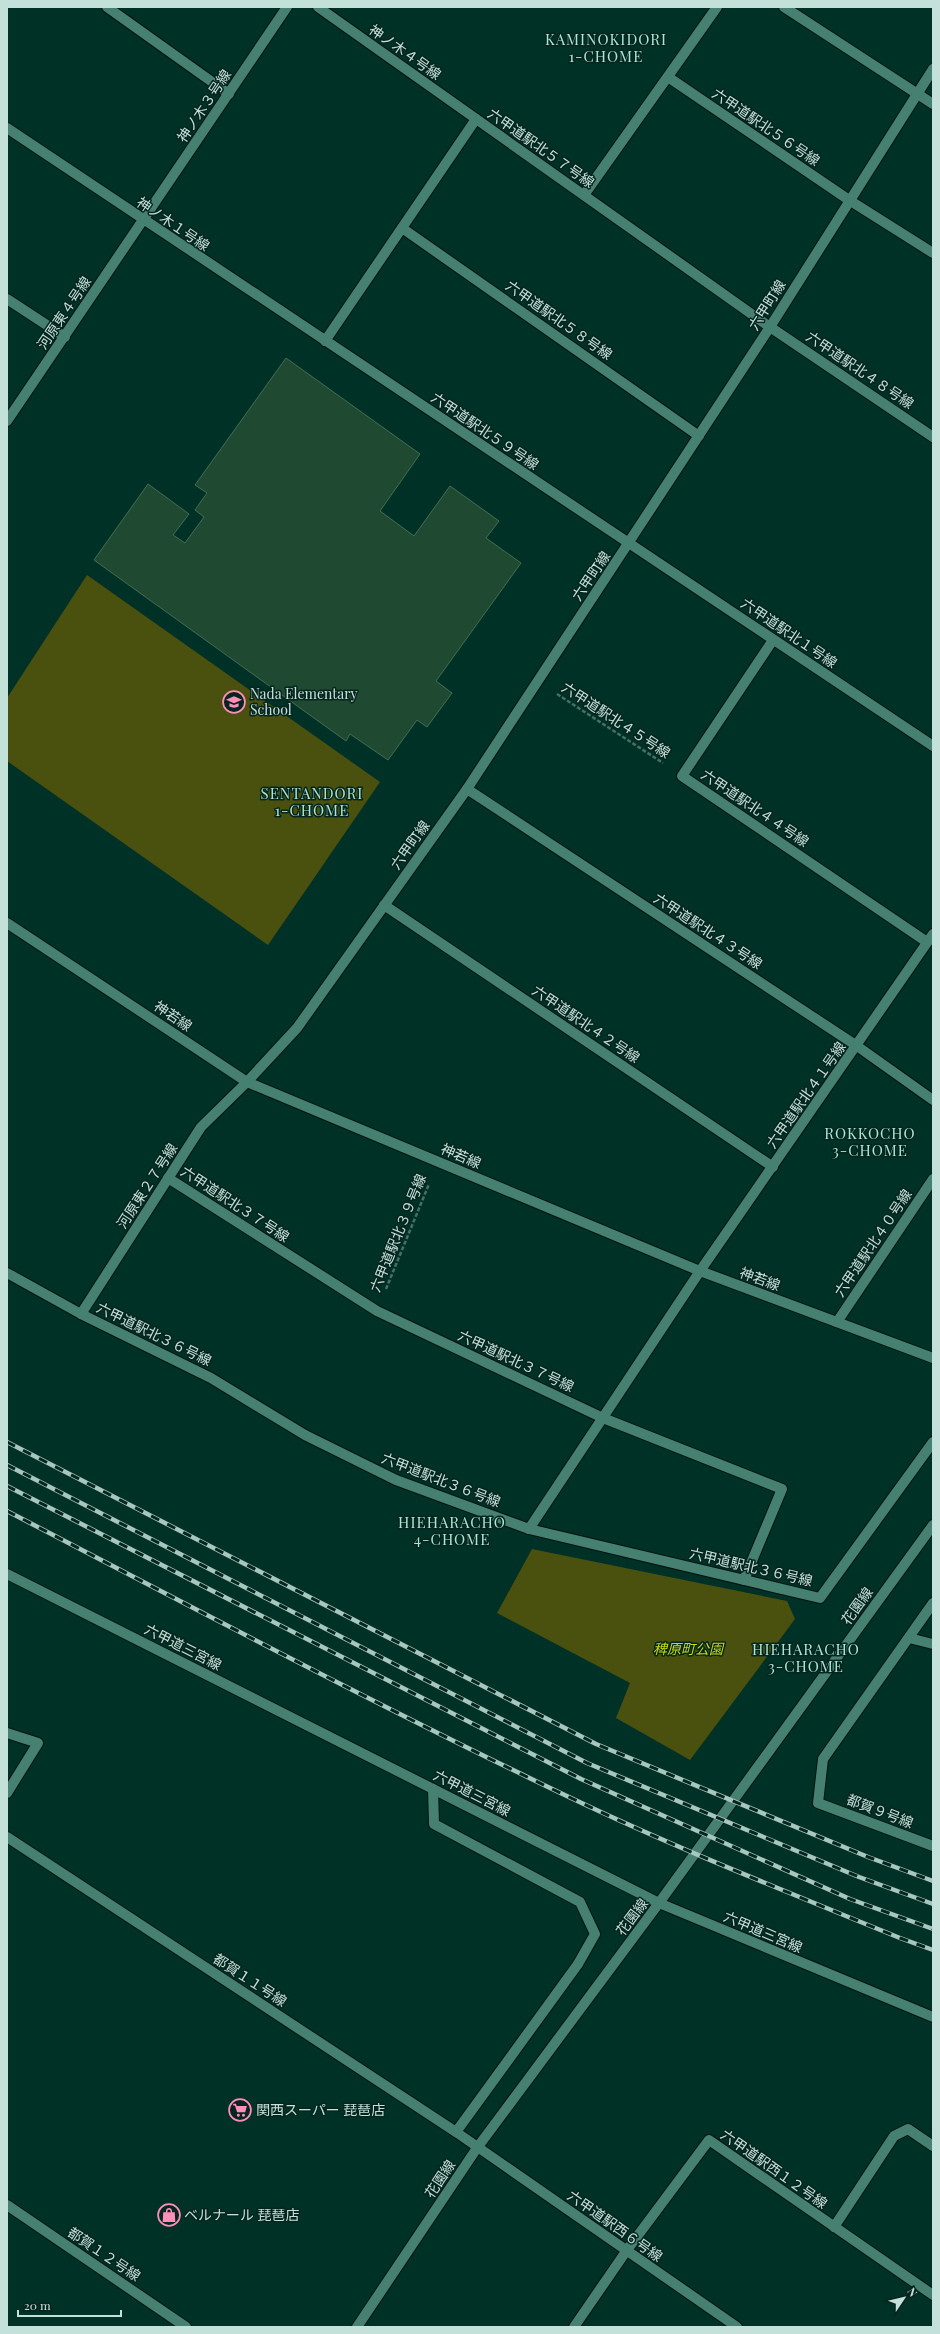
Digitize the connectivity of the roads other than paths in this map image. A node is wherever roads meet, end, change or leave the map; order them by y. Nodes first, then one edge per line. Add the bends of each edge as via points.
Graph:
1 (107, 7) edge
2 (287, 7) edge
3 (318, 7) edge
4 (717, 7) edge
5 (784, 7) edge
6 (933, 69) edge
7 (668, 77) junction
8 (916, 93) junction
9 (229, 94) junction
10 (933, 104) edge
11 (476, 119) junction
12 (7, 128) edge
13 (584, 195) junction
14 (849, 200) junction
15 (144, 221) junction
16 (402, 228) junction
17 (933, 253) edge
18 (7, 299) edge
19 (770, 327) junction
20 (65, 337) junction
21 (325, 341) junction
22 (7, 421) edge
23 (700, 436) junction
24 (933, 437) edge
25 (629, 544) junction
26 (773, 640) junction
27 (933, 746) edge
28 (467, 789) junction
29 (384, 905) junction
30 (7, 923) edge
31 (930, 938) edge
32 (857, 1046) junction
33 (247, 1082) junction
34 (933, 1100) edge
35 (773, 1167) junction
36 (168, 1178) junction
37 (933, 1179) edge
38 (700, 1271) junction
39 (7, 1272) edge
40 (81, 1314) junction
41 (836, 1322) junction
42 (933, 1358) edge
43 (603, 1418) junction
44 (933, 1442) edge
45 (933, 1525) edge
46 (529, 1529) junction
47 (7, 1574) edge
48 (744, 1580) junction
49 (933, 1603) edge
50 (909, 1638) junction
51 (933, 1644) edge
52 (7, 1733) edge
53 (433, 1789) junction
54 (7, 1793) edge
55 (7, 1837) edge
56 (933, 1846) edge
57 (659, 1903) junction
58 (933, 2017) edge
59 (456, 2132) junction
60 (933, 2146) edge
61 (478, 2148) junction
62 (9, 2210) edge
63 (834, 2227) junction
64 (626, 2250) junction
65 (933, 2295) edge
66 (186, 2327) edge
67 (357, 2327) edge
68 (574, 2327) edge
69 (737, 2327) edge

1 - 9 street
2 - 9 street, 神ノ木３号線
3 - 11 street, 神ノ木４号線
4 - 7 street
5 - 8 street
6 - 8 street, 六甲町線
7 - 13 street
7 - 14 street, 六甲道駅北５６号線
8 - 10 street
8 - 14 street, 六甲町線
9 - 15 street, 神ノ木３号線
11 - 13 street, 六甲道駅北５７号線
11 - 16 street, 六甲道駅北５７号線
12 - 15 street, 神ノ木１号線
13 - 19 street, 六甲道駅北５７号線
14 - 17 street, 六甲道駅北５６号線
14 - 19 street, 六甲町線
15 - 20 street, 河原東４号線
15 - 21 street, 神ノ木１号線
16 - 21 street, 六甲道駅北５７号線
16 - 23 street, 六甲道駅北５８号線
18 - 20 street
19 - 23 street, 六甲町線
19 - 24 street, 六甲道駅北４８号線
20 - 22 street, 河原東４号線
21 - 25 street, 六甲道駅北５９号線
23 - 25 street, 六甲町線
25 - 26 street, 六甲道駅北１号線
25 - 28 street, 六甲町線
26 - 27 street, 六甲道駅北１号線
26 - 31 street, 六甲道駅北４４号線 via 682,776
28 - 29 street, 六甲町線
28 - 32 street, 六甲道駅北４３号線
29 - 33 street, 六甲町線 via 297,1028
29 - 35 street, 六甲道駅北４２号線
30 - 33 street, 神若線
31 - 32 street, 六甲道駅北４１号線
32 - 34 street, 六甲道駅北４３号線
32 - 35 street, 六甲道駅北４１号線
33 - 36 street, 河原東２７号線 via 201,1127
33 - 38 street, 神若線
35 - 38 street, 六甲道駅北４１号線
36 - 40 street, 河原東２７号線
36 - 43 street, 六甲道駅北３７号線 via 377,1311
37 - 41 street, 六甲道駅北４０号線
38 - 41 street, 神若線
38 - 43 street, 六甲道駅北４１号線
39 - 40 street, 六甲道駅北３６号線
40 - 46 street, 六甲道駅北３６号線 via 211,1378 305,1435 396,1480
41 - 42 street, 神若線
43 - 46 street, 六甲道駅北４１号線
43 - 48 street, 六甲道駅北３７号線 via 782,1489
44 - 48 street, 六甲道駅北３６号線 via 820,1598
45 - 57 street, 花園線
46 - 48 street, 六甲道駅北３６号線
47 - 53 street, 六甲道三宮線
49 - 50 street
50 - 51 street
50 - 56 street, 都賀９号線 via 823,1759 818,1803
52 - 54 street via 38,1743
53 - 57 street, 六甲道三宮線
53 - 59 street via 434,1824 580,1902 595,1934 578,1964
55 - 59 street, 都賀１１号線
57 - 58 street, 六甲道三宮線
57 - 61 street, 花園線
59 - 61 street, 都賀１１号線
60 - 63 street via 908,2129 894,2136
61 - 64 street, 六甲道駅西６号線
61 - 67 street, 花園線
62 - 66 street, 都賀１２号線
63 - 64 street, 六甲道駅西１２号線 via 709,2140
63 - 65 street, 六甲道駅西１２号線
64 - 68 street, 六甲道駅西１２号線
64 - 69 street, 六甲道駅西６号線

